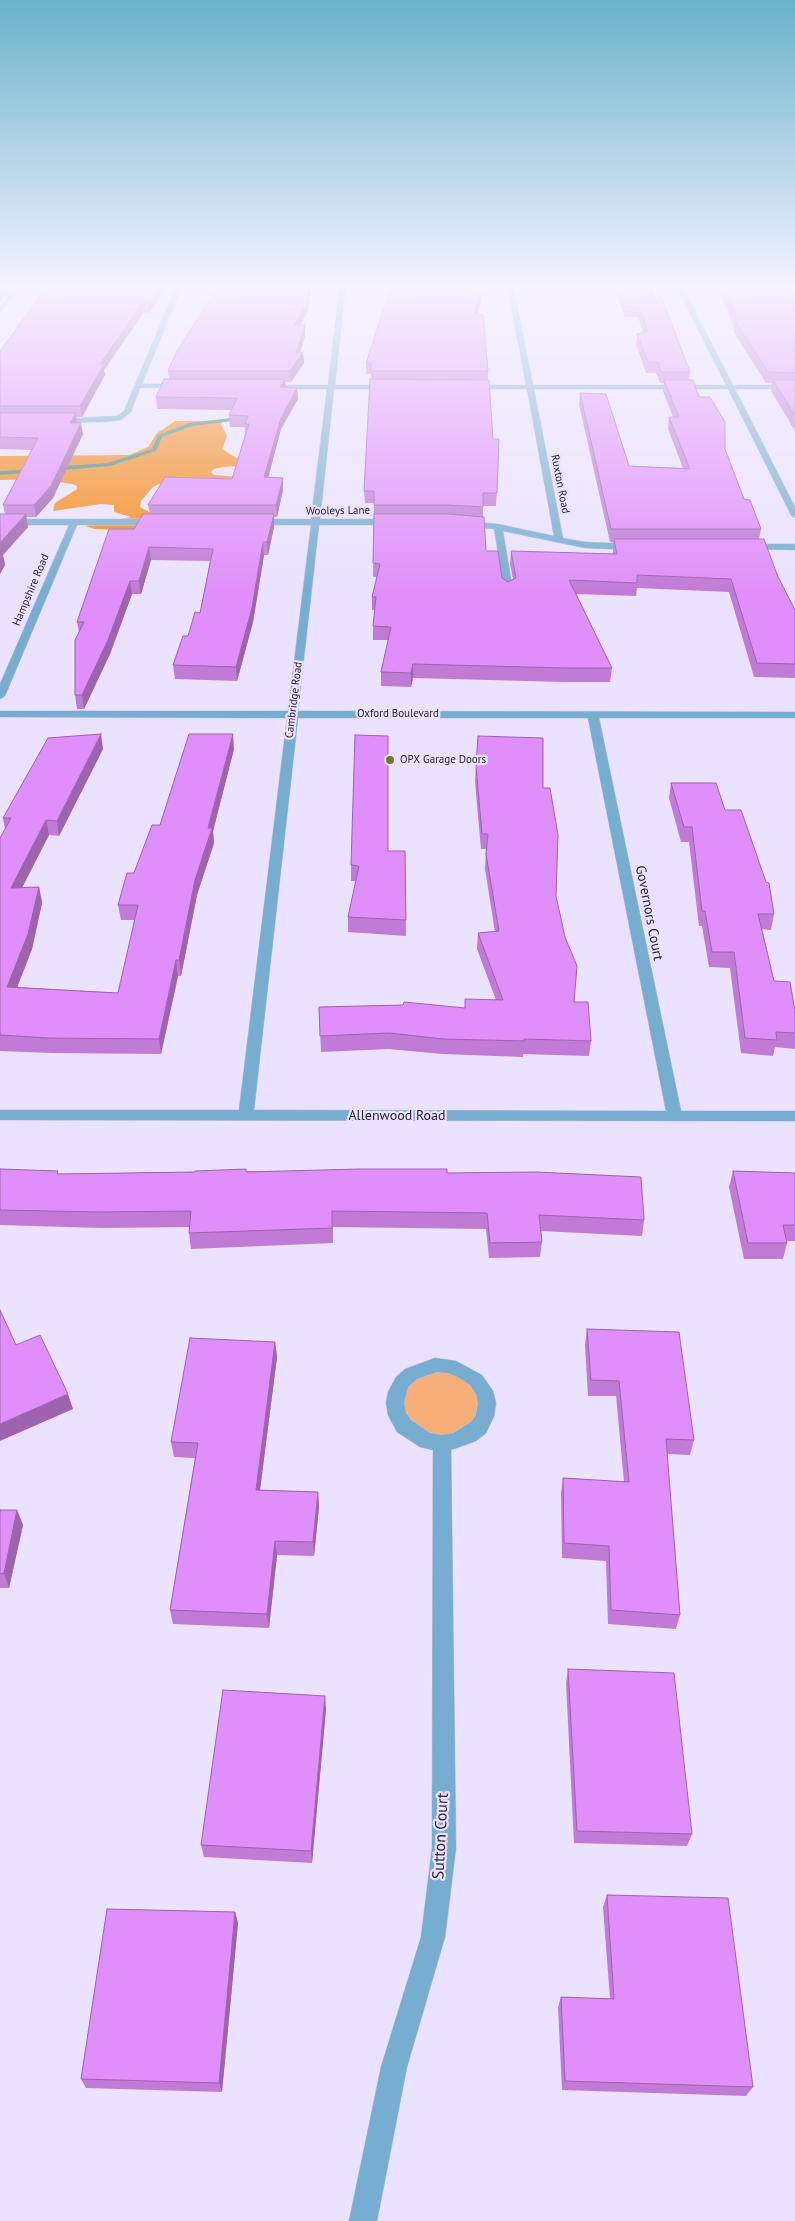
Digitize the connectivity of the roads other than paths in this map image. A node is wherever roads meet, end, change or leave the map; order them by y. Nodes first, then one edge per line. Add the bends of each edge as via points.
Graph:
1 (330, 387) edge
2 (530, 387) edge
3 (730, 387) edge
4 (137, 388) edge
5 (46, 421) edge
6 (795, 515) edge
7 (0, 522) edge
8 (74, 522) junction
9 (170, 522) edge
10 (247, 522) edge
11 (314, 522) junction
12 (403, 522) edge
13 (456, 523) edge
14 (498, 527) junction
15 (559, 540) junction
16 (642, 547) edge
17 (738, 547) edge
18 (795, 547) edge
19 (508, 591) edge
20 (0, 696) edge
21 (0, 714) edge
22 (292, 714) junction
23 (593, 715) junction
24 (795, 715) edge
25 (0, 1114) edge
26 (246, 1115) junction
27 (675, 1116) junction
28 (795, 1116) edge
29 (442, 1442) junction
30 (363, 2221) edge

1 - 11 street, Cambridge Road
2 - 15 street, Ruxton Road
3 - 6 street
4 - 5 street via 127,412 118,418
7 - 8 street
8 - 9 street
8 - 20 street, Hampshire Road
10 - 11 street, Wooleys Lane
11 - 12 street, Wooleys Lane
11 - 22 street, Cambridge Road
13 - 14 street
14 - 15 street
14 - 19 street
15 - 16 street via 604,547
17 - 18 street
21 - 22 street, Oxford Boulevard
22 - 23 street, Oxford Boulevard
22 - 26 street, Cambridge Road
23 - 24 street, Oxford Boulevard
23 - 27 street, Governors Court
25 - 26 street, Allenwood Road
26 - 27 street, Allenwood Road
27 - 28 street, Allenwood Road
29 - 29 street via 456,1441 469,1435 485,1416 487,1403 476,1380 450,1366 435,1365 412,1374 402,1382 395,1404 397,1415 409,1430 427,1441
29 - 30 street, Sutton Court via 444,1848 433,1937 394,2067

